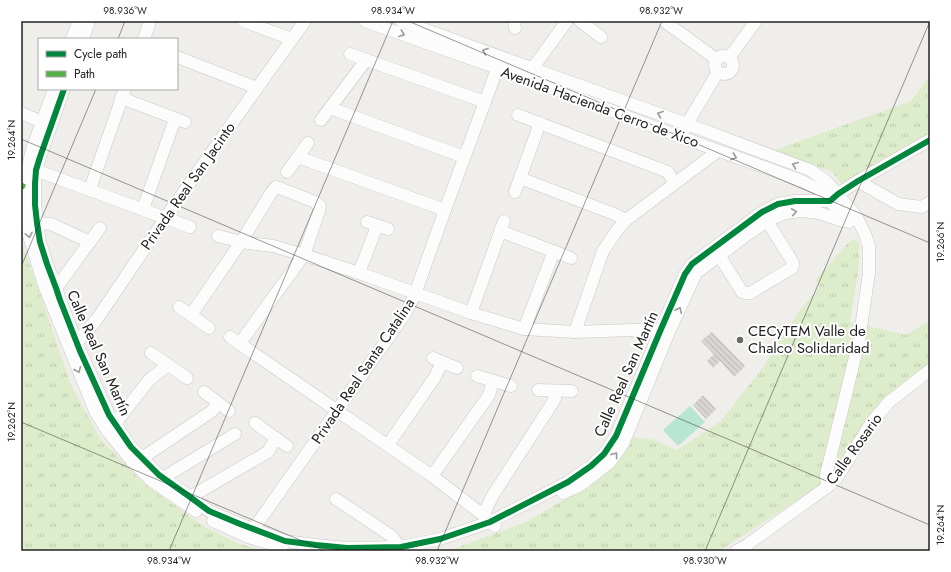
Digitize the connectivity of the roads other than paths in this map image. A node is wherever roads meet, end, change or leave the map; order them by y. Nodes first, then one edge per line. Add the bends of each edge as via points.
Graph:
1 (79, 21) edge
2 (89, 21) edge
3 (150, 21) edge
4 (243, 21) edge
5 (306, 21) edge
6 (567, 21) edge
7 (580, 21) edge
8 (664, 21) edge
9 (370, 22) edge
10 (405, 22) edge
11 (751, 23) edge
12 (601, 37) dead end
13 (72, 38) edge
14 (83, 38) edge
15 (144, 38) edge
16 (292, 39) junction
17 (350, 54) dead end
18 (178, 57) edge
19 (729, 58) junction
20 (716, 59) junction
21 (366, 60) junction
22 (499, 63) junction
23 (718, 72) junction
24 (530, 74) junction
25 (257, 88) junction
26 (54, 90) edge
27 (64, 90) edge
28 (123, 94) edge
29 (485, 102) junction
30 (330, 108) junction
31 (21, 113) edge
32 (518, 115) dead end
33 (321, 120) dead end
34 (42, 122) junction
35 (540, 123) junction
36 (687, 124) junction
37 (681, 137) junction
38 (930, 140) edge
39 (308, 142) dead end
40 (718, 151) junction
41 (298, 157) junction
42 (464, 157) junction
43 (32, 168) junction
44 (287, 172) dead end
45 (520, 178) junction
46 (858, 181) junction
47 (674, 183) junction
48 (90, 189) junction
49 (515, 192) dead end
50 (834, 198) junction
51 (930, 202) edge
52 (143, 209) junction
53 (445, 210) junction
54 (166, 217) junction
55 (852, 219) junction
56 (626, 220) junction
57 (767, 221) junction
58 (37, 223) junction
59 (377, 226) dead end
60 (190, 227) dead end
61 (100, 228) dead end
62 (218, 236) dead end
63 (90, 242) junction
64 (240, 242) junction
65 (554, 251) junction
66 (304, 255) junction
67 (719, 255) junction
68 (571, 258) dead end
69 (359, 273) junction
70 (56, 288) junction
71 (415, 294) junction
72 (179, 307) dead end
73 (471, 313) junction
74 (191, 315) junction
75 (209, 328) dead end
76 (524, 329) junction
77 (665, 330) junction
78 (575, 332) junction
79 (230, 336) dead end
80 (240, 344) junction
81 (74, 346) junction
82 (151, 353) dead end
83 (168, 365) junction
84 (457, 368) dead end
85 (930, 370) edge
86 (477, 376) dead end
87 (187, 378) dead end
88 (493, 381) junction
89 (511, 386) dead end
90 (538, 390) dead end
91 (553, 391) junction
92 (204, 392) dead end
93 (572, 392) dead end
94 (218, 403) junction
95 (338, 410) junction
96 (229, 411) dead end
97 (255, 423) dead end
98 (111, 428) junction
99 (235, 434) dead end
100 (276, 438) junction
101 (388, 445) junction
102 (288, 446) dead end
103 (142, 458) junction
104 (831, 458) junction
105 (845, 466) junction
106 (432, 476) junction
107 (163, 478) junction
108 (827, 487) junction
109 (190, 497) junction
110 (336, 499) dead end
111 (490, 521) junction
112 (251, 533) junction
113 (401, 548) junction
114 (299, 551) edge
115 (420, 551) edge
116 (736, 551) edge

1 - 13 street
2 - 14 street
3 - 15 street
4 - 16 street
5 - 16 street, Privada Real San Jacinto
6 - 24 street
7 - 12 street
8 - 20 street
9 -> 22 street, Avenida Hacienda Cerro de Xico
22 -> 10 street, Avenida Hacienda Cerro de Xico
11 - 19 street
16 - 25 street, Privada Real San Jacinto
17 - 21 street
18 - 25 street
19 - 20 street via 722,56
19 - 23 street via 733,64 731,70 725,74
20 - 23 street via 715,66
21 - 29 street
21 - 30 street
22 - 24 street, Avenida Hacienda Cerro de Xico
22 - 29 street, Privada Real Santa Catalina
23 - 36 street
36 -> 24 street, Avenida Hacienda Cerro de Xico
24 - 37 street, Avenida Hacienda Cerro de Xico
25 - 54 street, Privada Real San Jacinto
26 - 34 street, Calle Real San Martín
27 - 43 street, Calle Real San Martín
28 - 48 street
28 - 52 street via 180,120
29 - 42 street, Privada Real Santa Catalina
30 - 33 street
30 - 42 street
31 - 34 street
32 - 35 street
34 - 43 street, Calle Real San Martín via 32,149
35 - 45 street
35 - 47 street via 668,172
36 - 37 street
50 -> 36 street, Avenida Hacienda Cerro de Xico via 826,181 810,170
37 - 40 street, Avenida Hacienda Cerro de Xico
38 - 46 street
39 - 41 street
40 - 47 street
40 -> 50 street, Avenida Hacienda Cerro de Xico via 802,181
41 - 44 street
41 - 53 street
42 - 53 street, Privada Real Santa Catalina
43 - 48 street
43 - 58 street, Calle Real San Martín
43 -> 81 street, Calle Real San Martín via 25,183 29,236 44,285
45 - 49 street
45 - 56 street
46 - 50 street
46 - 51 street via 898,204 922,207
47 - 56 street
48 - 52 street
50 - 55 street
50 - 77 street, Calle Real San Martín via 778,204 762,212 692,264 685,274
52 - 54 street
53 - 71 street, Privada Real Santa Catalina
54 - 60 street
54 - 81 street, Privada Real San Jacinto via 97,319
57 -> 55 street, Calle Real San Martín via 785,213 802,211 819,213 843,221
55 - 104 street via 865,234 869,246 869,273 860,334
56 - 78 street via 603,251
57 - 67 street, Calle Real San Martín
57 - 67 street via 792,261 792,268 745,294
58 - 63 street via 51,224
58 - 70 street, Calle Real San Martín via 40,242
59 - 69 street
61 - 63 street
62 - 64 street
63 - 70 street
64 - 66 street via 273,246
64 - 66 street via 276,187 282,188 320,206
64 - 74 street
65 - 68 street
65 - 73 street via 502,226
65 - 76 street
66 - 69 street
66 - 80 street
77 -> 67 street, Calle Real San Martín via 696,273
69 - 71 street
70 - 81 street, Calle Real San Martín
71 - 73 street
71 - 95 street, Privada Real Santa Catalina via 405,314
72 - 74 street
73 - 76 street
74 - 75 street
76 - 78 street
77 - 78 street
77 - 111 street, Calle Real San Martín via 623,444 610,462 582,484
79 - 80 street
80 - 95 street
81 - 98 street, Calle Real San Martín via 95,411
82 - 83 street
83 - 87 street
83 - 98 street via 149,380
84 - 101 street via 437,360 435,377
85 - 105 street, Calle Rosario via 889,402 872,422
86 - 88 street
88 - 89 street
88 - 106 street via 489,395
90 - 91 street
91 - 93 street
91 - 111 street via 555,399 494,495
92 - 94 street
94 - 96 street
94 - 103 street via 212,411
95 - 101 street
95 - 112 street, Privada Real Santa Catalina
97 - 100 street
98 - 103 street, Calle Real San Martín
98 - 112 street, Calle Real San Martín via 131,460 152,481 206,518
99 - 107 street
100 - 102 street
100 - 109 street via 268,452
101 - 106 street
103 - 107 street, Calle Real San Martín
104 - 105 street
104 - 108 street via 826,475
105 - 108 street, Calle Rosario
106 - 111 street
107 - 109 street, Calle Real San Martín
108 - 116 street, Calle Rosario
109 - 112 street, Calle Real San Martín via 209,511 240,524
110 - 113 street via 390,535
111 - 113 street, Calle Real San Martín via 440,539
111 - 115 street, Calle Real San Martín via 475,536
112 - 113 street, Calle Real San Martín via 316,545
112 - 114 street, Calle Real San Martín via 282,548

